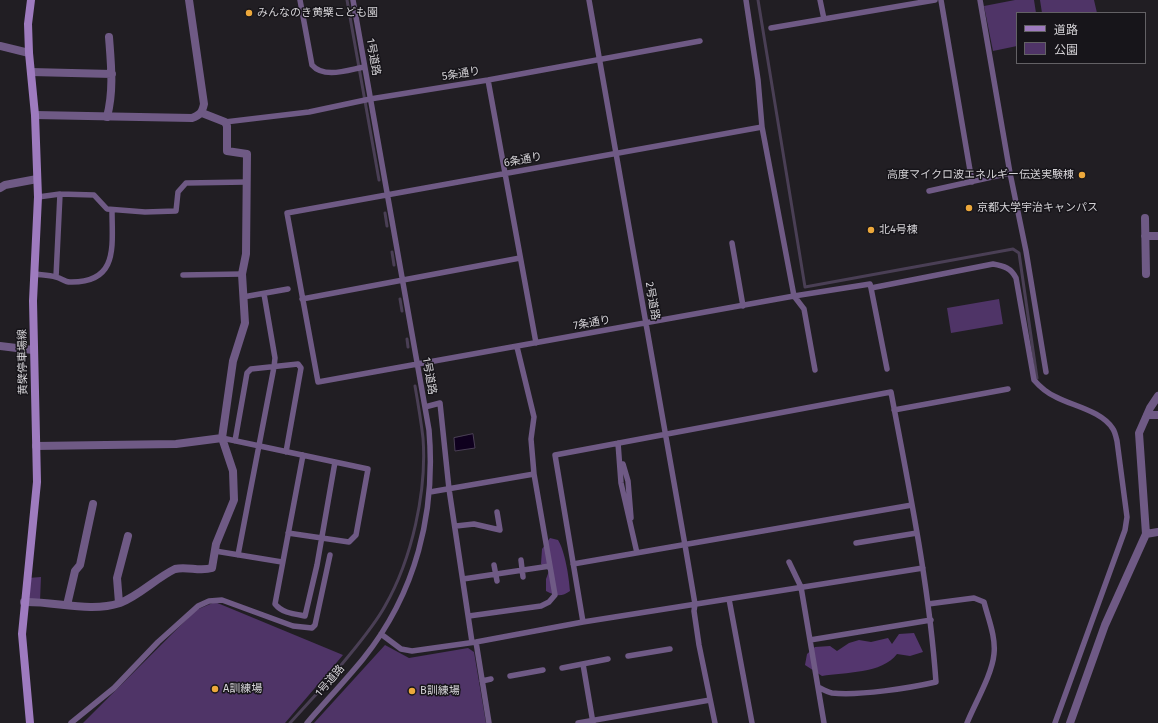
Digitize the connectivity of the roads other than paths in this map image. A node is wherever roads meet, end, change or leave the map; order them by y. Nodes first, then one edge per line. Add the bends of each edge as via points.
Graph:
1 (31, 0) edge
2 (189, 0) edge
3 (300, 0) edge
4 (353, 0) edge
5 (589, 0) edge
6 (746, 0) edge
7 (820, 0) edge
8 (935, 0) edge
9 (941, 0) edge
10 (980, 0) edge
11 (824, 19) junction
12 (771, 28) dead end
13 (108, 37) dead end
14 (700, 41) dead end
15 (0, 46) edge
16 (29, 53) junction
17 (600, 59) junction
18 (364, 67) junction
19 (31, 72) junction
20 (112, 74) junction
21 (488, 80) junction
22 (369, 99) junction
23 (202, 112) junction
24 (35, 116) junction
25 (107, 117) junction
26 (225, 122) junction
27 (762, 127) junction
28 (616, 155) junction
29 (1010, 173) junction
30 (505, 174) junction
31 (37, 179) junction
32 (246, 182) junction
33 (972, 182) junction
34 (0, 188) edge
35 (929, 191) dead end
36 (60, 194) junction
37 (386, 194) junction
38 (38, 197) junction
39 (112, 210) junction
40 (1145, 218) dead end
41 (1146, 236) junction
42 (1158, 236) edge
43 (732, 243) dead end
44 (520, 258) junction
45 (34, 274) junction
46 (242, 274) junction
47 (1146, 274) dead end
48 (183, 275) dead end
49 (56, 277) junction
50 (402, 281) junction
51 (871, 286) junction
52 (288, 289) dead end
53 (264, 294) junction
54 (794, 296) junction
55 (243, 297) junction
56 (302, 299) junction
57 (743, 306) junction
58 (646, 324) junction
59 (536, 343) junction
60 (0, 346) edge
61 (517, 347) junction
62 (33, 350) junction
63 (417, 365) junction
64 (274, 367) junction
65 (887, 369) dead end
66 (815, 370) dead end
67 (1046, 372) dead end
68 (1008, 389) dead end
69 (1158, 396) edge
70 (424, 407) junction
71 (894, 410) junction
72 (1147, 415) junction
73 (1158, 415) edge
74 (666, 434) junction
75 (222, 438) junction
76 (235, 441) junction
77 (618, 443) junction
78 (36, 446) junction
79 (260, 446) junction
80 (286, 452) junction
81 (303, 455) junction
82 (335, 462) junction
83 (534, 474) junction
84 (449, 489) junction
85 (430, 492) junction
86 (93, 504) dead end
87 (912, 505) junction
88 (497, 512) dead end
89 (456, 526) junction
90 (1158, 532) edge
91 (288, 533) junction
92 (917, 533) junction
93 (1146, 534) junction
94 (128, 536) dead end
95 (321, 537) junction
96 (856, 543) dead end
97 (685, 545) junction
98 (215, 551) junction
99 (637, 553) junction
100 (238, 555) junction
101 (330, 555) dead end
102 (520, 560) dead end
103 (282, 562) junction
104 (789, 562) dead end
105 (573, 564) junction
106 (494, 565) dead end
107 (550, 566) junction
108 (923, 568) junction
109 (522, 570) junction
110 (496, 574) junction
111 (523, 577) dead end
112 (464, 579) junction
113 (497, 581) dead end
114 (801, 588) junction
115 (729, 599) junction
116 (24, 602) junction
117 (118, 603) junction
118 (695, 604) junction
119 (928, 604) junction
120 (67, 605) junction
121 (469, 616) junction
122 (931, 620) junction
123 (583, 622) junction
124 (381, 634) junction
125 (810, 640) junction
126 (474, 642) junction
127 (670, 649) dead end
128 (628, 656) dead end
129 (608, 659) dead end
130 (583, 664) junction
131 (562, 668) dead end
132 (543, 670) dead end
133 (510, 676) dead end
134 (491, 679) dead end
135 (482, 681) junction
136 (818, 687) junction
137 (710, 700) junction
138 (593, 722) edge
139 (30, 723) edge
140 (71, 723) edge
141 (307, 723) edge
142 (489, 723) edge
143 (578, 723) edge
144 (715, 723) edge
145 (752, 723) edge
146 (824, 723) edge
147 (967, 723) edge
148 (1055, 723) edge
149 (1070, 723) edge

1 - 16 main road, 黄檗停車場線 via 28,24
2 - 23 street via 204,96
3 - 18 lane via 312,65 316,70 328,72
4 - 18 lane, 1号道路
5 - 17 lane, 2号道路
6 - 27 lane
7 - 11 lane
8 - 11 lane
9 - 33 lane
10 - 29 lane
11 - 12 lane
13 - 20 street
14 - 17 lane, 5条通り
15 - 16 street
16 - 19 main road, 黄檗停車場線
17 - 21 lane, 5条通り
17 - 28 lane, 2号道路
18 - 22 lane, 1号道路
19 - 20 street
19 - 24 main road, 黄檗停車場線
20 - 25 street via 111,100
21 - 22 lane, 5条通り
21 - 30 lane
22 - 26 lane, 5条通り via 309,112
22 - 37 lane, 1号道路
23 - 25 street via 192,118
23 - 26 street
24 - 25 street
24 - 31 main road, 黄檗停車場線
26 - 32 street via 227,151 247,154
27 - 28 lane, 6条通り
27 - 54 lane
28 - 30 lane, 6条通り
28 - 58 lane, 2号道路
29 - 33 lane
29 - 67 lane
30 - 37 lane, 6条通り
30 - 44 lane
31 - 34 street
31 - 38 main road, 黄檗停車場線
32 - 39 lane via 186,183 178,192 176,211
32 - 46 street via 246,254
33 - 35 lane
36 - 38 lane
36 - 39 lane via 94,195 107,209
36 - 49 lane
37 - 50 lane, 1号道路
37 - 56 lane, 6条通り via 287,213
38 - 45 main road, 黄檗停車場線
39 - 49 lane via 109,265 102,275 85,281 68,282
40 - 41 street
41 - 42 street
41 - 47 street
43 - 57 lane
44 - 50 lane
44 - 59 lane
45 - 49 lane
45 - 62 main road, 黄檗停車場線
46 - 48 lane
46 - 55 street
50 - 56 lane
50 - 63 lane, 1号道路
51 - 54 lane, 7条通り
51 - 65 lane
51 - 148 lane, 7条通り via 993,264 1012,270 1020,294 1034,380 1041,389 1056,398 1082,407 1107,422 1113,429 1117,441 1127,517 1125,530
52 - 53 lane
53 - 55 lane
53 - 64 lane via 275,358
54 - 57 lane, 7条通り
54 - 66 lane via 804,308
55 - 75 street via 245,323 234,361
56 - 63 lane, 7条通り via 318,382
57 - 58 lane, 7条通り
58 - 59 lane, 7条通り
58 - 74 lane, 2号道路
59 - 61 lane, 7条通り
60 - 62 street
61 - 63 lane, 7条通り
61 - 83 lane via 534,417 531,439
62 - 78 main road, 黄檗停車場線
63 - 70 lane, 1号道路
64 - 76 lane via 251,369 247,373
64 - 79 lane
64 - 80 lane via 298,364 301,368
68 - 71 lane
69 - 72 street
70 - 84 lane via 440,403
70 - 85 lane, 1号道路 via 432,462
71 - 74 lane via 891,392
71 - 87 lane
72 - 73 street
72 - 93 street via 1139,433
74 - 77 lane
74 - 97 lane, 2号道路
75 - 76 lane
75 - 78 street via 176,444
75 - 98 street via 233,471 234,500
76 - 79 lane
77 - 99 lane via 621,483
77 - 105 lane via 555,455
78 - 116 main road, 黄檗停車場線 via 36,495
79 - 80 lane
79 - 100 lane
80 - 81 lane
81 - 82 lane
81 - 91 lane
82 - 95 lane
82 - 95 lane via 368,469 356,535 349,542
83 - 84 lane
83 - 107 lane
84 - 85 lane
84 - 89 lane
85 - 124 lane, 1号道路 via 421,543 409,582
86 - 120 street via 80,565
87 - 92 lane
87 - 97 lane
88 - 89 lane via 500,530 474,524
89 - 112 lane
90 - 93 street
91 - 95 lane
91 - 103 lane
92 - 96 lane
92 - 108 lane
93 - 149 street via 1105,625
94 - 117 street via 117,578
95 - 103 lane via 305,616 291,613 275,604
97 - 99 lane
97 - 118 lane, 2号道路
98 - 100 lane
98 - 117 street via 212,568 175,569
99 - 105 lane
100 - 103 lane
101 - 140 lane via 315,625 312,628 293,626 222,600 204,602 158,642 114,688
102 - 109 lane
104 - 114 lane
105 - 123 lane
106 - 110 lane
107 - 109 lane
107 - 121 lane via 555,595 550,602 541,606
108 - 114 lane
108 - 119 lane
109 - 110 lane
109 - 111 lane
110 - 112 lane
110 - 113 lane
112 - 121 lane
114 - 115 lane
114 - 125 lane
115 - 118 lane
115 - 145 lane
116 - 120 street
116 - 139 main road, 黄檗停車場線 via 22,641
117 - 120 street via 87,607
118 - 123 lane
118 - 137 lane, 2号道路 via 698,638
119 - 122 lane
119 - 147 lane via 974,598 984,602 993,635 994,654 985,683
121 - 126 lane
122 - 125 lane
122 - 136 lane via 936,682 850,694 830,692
123 - 126 lane
124 - 126 lane via 401,649 412,651
124 - 141 lane, 1号道路 via 363,659
125 - 136 lane
126 - 135 lane
127 - 128 lane
129 - 130 lane
130 - 131 lane
130 - 138 lane
132 - 133 lane
134 - 135 lane
135 - 142 lane
136 - 146 lane
137 - 138 lane
137 - 144 lane, 2号道路
138 - 143 lane

